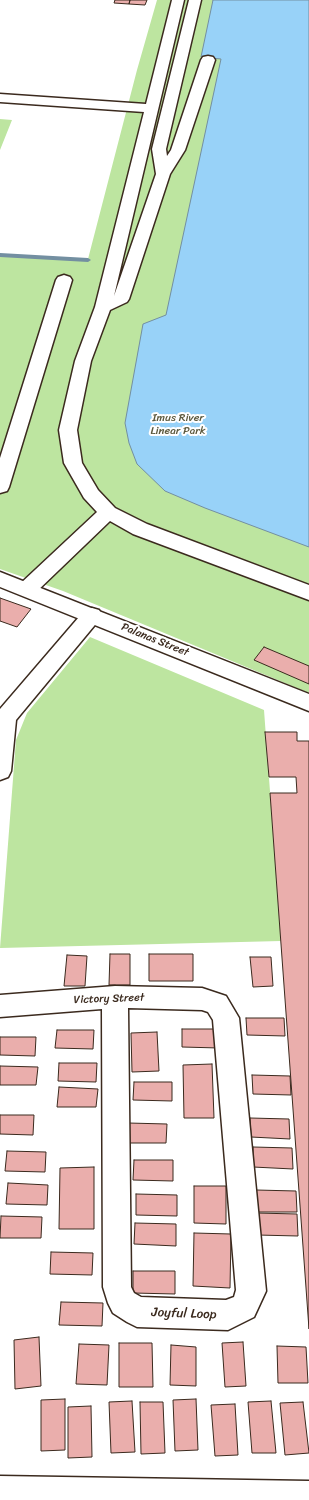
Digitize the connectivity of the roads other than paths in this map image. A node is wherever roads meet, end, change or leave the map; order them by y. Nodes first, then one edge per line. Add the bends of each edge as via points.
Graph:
1 (178, 0) edge
2 (195, 0) edge
3 (208, 60) dead end
4 (0, 98) edge
5 (151, 108) junction
6 (163, 174) junction
7 (64, 280) dead end
8 (102, 307) junction
9 (0, 487) edge
10 (108, 512) junction
11 (0, 579) edge
12 (27, 590) junction
13 (309, 593) edge
14 (92, 615) junction
15 (309, 703) edge
16 (0, 771) edge
17 (115, 997) junction
18 (217, 1004) joint
19 (0, 1006) edge
20 (0, 1492) edge
21 (31, 1496) edge
22 (309, 1497) edge
23 (231, 1498) edge

1 - 5 street
2 - 6 street via 159,149
3 - 6 street via 178,150
4 - 5 street
5 - 8 street
6 - 8 street via 122,300
7 - 9 street
8 - 10 street via 83,361 68,430 73,463 90,494
10 - 12 street
10 - 13 street via 140,529
11 - 12 street, Palanas Street
12 - 14 street, Palanas Street
14 - 15 street, Palanas Street
14 - 16 street via 5,718
17 - 18 street, Victory Street via 202,999
17 - 18 street, Joyful Loop via 116,1286 123,1303 138,1312 228,1315 244,1308 251,1291 226,1018
17 - 19 street, Victory Street
20 - 21 street
21 - 23 street
22 - 23 street

